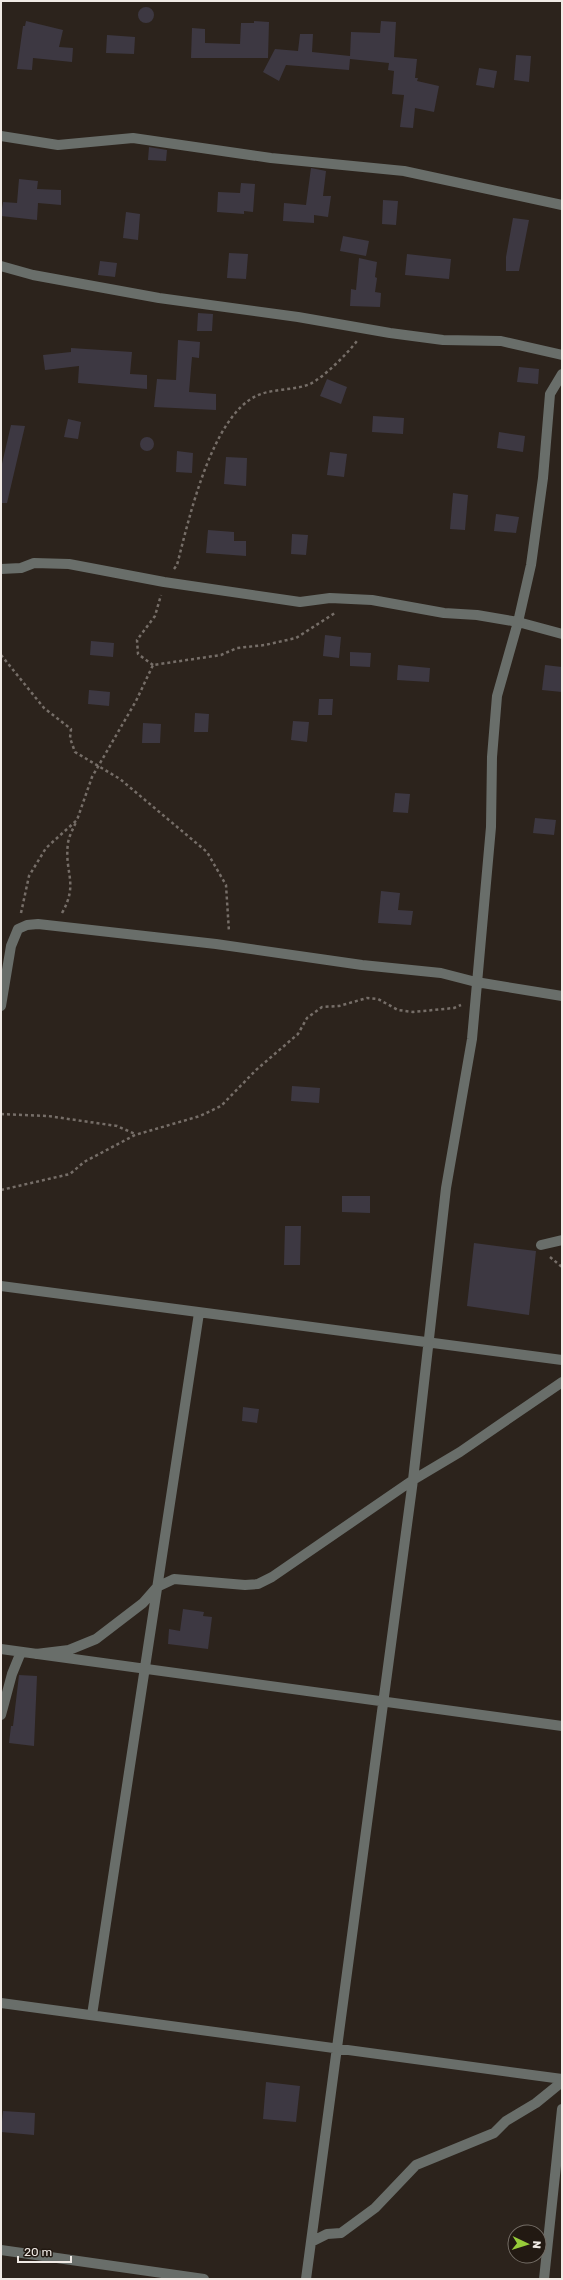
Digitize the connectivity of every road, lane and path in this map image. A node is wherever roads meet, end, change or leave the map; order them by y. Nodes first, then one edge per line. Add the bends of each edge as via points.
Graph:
1 (1, 136) edge
2 (562, 205) edge
3 (1, 266) edge
4 (364, 329) junction
5 (562, 355) edge
6 (562, 374) edge
7 (1, 568) edge
8 (164, 582) junction
9 (336, 612) dead end
10 (518, 622) junction
11 (562, 634) edge
12 (1, 655) edge
13 (153, 665) junction
14 (99, 766) junction
15 (76, 820) junction
16 (56, 925) junction
17 (16, 933) junction
18 (233, 946) junction
19 (476, 982) junction
20 (562, 996) edge
21 (475, 1000) junction
22 (1, 1006) edge
23 (1, 1114) edge
24 (135, 1135) junction
25 (1, 1190) edge
26 (562, 1240) edge
27 (541, 1245) dead end
28 (1, 1286) edge
29 (199, 1313) junction
30 (428, 1342) junction
31 (562, 1360) edge
32 (562, 1382) edge
33 (413, 1480) junction
34 (157, 1587) junction
35 (1, 1649) edge
36 (21, 1652) junction
37 (36, 1654) junction
38 (146, 1669) junction
39 (381, 1703) junction
40 (1, 1715) edge
41 (562, 1726) edge
42 (1, 2003) edge
43 (92, 2015) junction
44 (338, 2048) junction
45 (562, 2079) edge
46 (562, 2082) edge
47 (562, 2109) edge
48 (311, 2242) junction
49 (1, 2250) edge
50 (204, 2279) edge
51 (306, 2279) edge
52 (544, 2279) edge

1 - 2 street via 58,144 133,138 271,158 404,171
3 - 4 street via 33,275 159,298
4 - 5 street via 444,340 501,341
4 - 8 path via 355,344 310,384 256,396 239,409 223,430 211,454 177,565
6 - 10 street via 550,394 543,478 531,565
7 - 8 street via 21,568 34,563 69,564
8 - 10 street via 300,602 330,598 372,600 444,613
8 - 13 path via 155,616 137,640 138,654
9 - 13 path via 296,638 236,648 221,655
10 - 11 street
10 - 19 street via 497,696 492,757 491,827
12 - 14 path via 44,708 71,729 70,738 74,752
13 - 14 path
14 - 15 path
14 - 18 path via 120,779 207,852 226,885 230,938
15 - 16 path via 68,842 70,899
15 - 17 path via 46,848 29,876
16 - 17 street via 27,925 18,929
16 - 18 street
17 - 22 street via 11,946
18 - 19 street via 362,965 441,973
19 - 20 street
19 - 21 street
21 - 24 path via 454,1008 413,1012 398,1010 378,1000 367,998 339,1006 322,1007 307,1018 298,1034 256,1070 221,1106 200,1116
21 - 30 street via 472,1039 446,1188
23 - 24 path via 48,1116 118,1126
24 - 25 path via 84,1162 70,1174
26 - 27 street
28 - 29 street
29 - 30 street
29 - 34 street
30 - 31 street
30 - 33 street
32 - 33 street via 460,1452
33 - 34 street via 258,1584 174,1579
33 - 39 street
34 - 37 street via 143,1603 96,1639 69,1650
34 - 38 street
35 - 36 street
36 - 37 street
36 - 40 street
37 - 38 street
38 - 39 street
38 - 43 street
39 - 41 street
39 - 44 street
42 - 43 street
43 - 44 street
44 - 45 street
44 - 48 street
46 - 48 street via 536,2103 506,2121 494,2133 416,2165 375,2208 340,2233 327,2234
47 - 52 street
48 - 51 street
49 - 50 street

